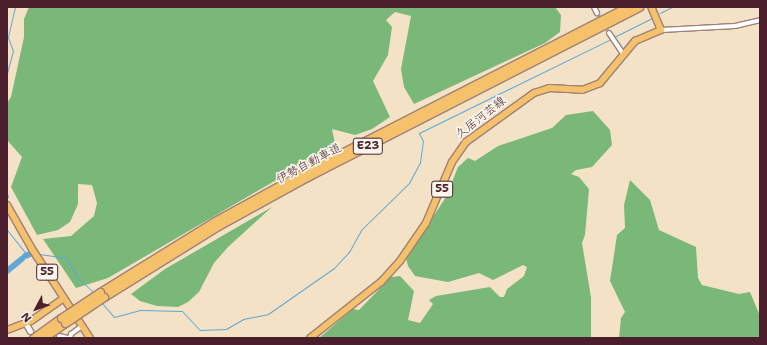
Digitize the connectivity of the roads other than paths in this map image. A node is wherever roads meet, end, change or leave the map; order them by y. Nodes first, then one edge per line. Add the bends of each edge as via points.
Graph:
1 (594, 7) edge
2 (627, 7) edge
3 (639, 7) edge
4 (651, 7) edge
5 (597, 13) tunnel mouth
6 (760, 20) edge
7 (661, 30) junction
8 (609, 32) tunnel mouth
9 (624, 55) junction
10 (7, 205) edge
11 (102, 295) junction
12 (64, 298) junction
13 (63, 321) junction
14 (26, 324) junction
15 (82, 326) junction
16 (7, 330) edge
17 (32, 334) edge
18 (60, 336) dead end
19 (43, 338) edge
20 (67, 338) edge
21 (70, 338) edge
22 (90, 338) edge
23 (310, 338) edge

1 - 5 street
2 - 11 highway, 伊勢自動車道 / E23 via 304,172 202,229
3 - 11 highway, 伊勢自動車道 / E23 via 307,177
4 - 7 main road
6 - 7 street via 735,26
7 - 9 main road, 久居河芸線 / 55 via 641,37
8 - 9 street
9 - 23 main road, 久居河芸線 / 55 via 608,76 597,85 582,90 549,88 534,93 466,142 452,162 426,223 400,261 381,282
10 - 12 main road, 55
11 - 13 highway, 伊勢自動車道 / E23, bridge
12 - 14 main road
12 - 15 main road, 55
13 - 17 highway, 伊勢自動車道 / E23
13 - 19 highway, 伊勢自動車道 / E23
14 - 16 main road
14 - 17 street
15 - 21 street via 71,334
15 - 22 main road, 55
18 - 20 street

